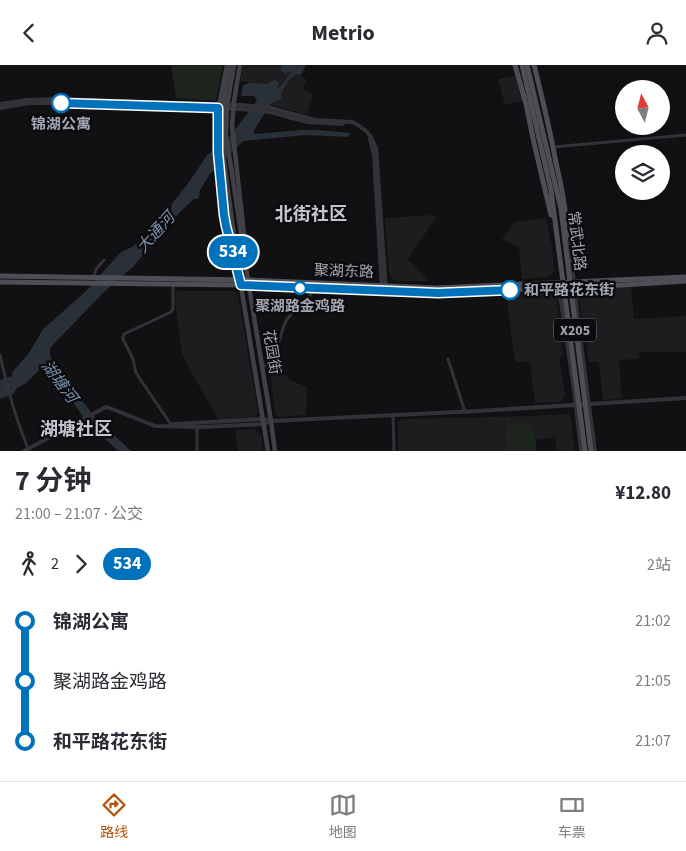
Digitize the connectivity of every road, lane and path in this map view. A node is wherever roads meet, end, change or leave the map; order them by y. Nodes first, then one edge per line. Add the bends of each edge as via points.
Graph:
1 (228, 65) edge
2 (234, 65) edge
3 (240, 65) edge
4 (515, 65) edge
5 (522, 65) edge
6 (527, 65) edge
7 (534, 65) edge
8 (0, 104) edge
9 (219, 106) junction
10 (233, 107) junction
11 (0, 108) edge
12 (539, 125) junction
13 (686, 135) edge
14 (553, 147) junction
15 (222, 169) junction
16 (561, 209) junction
17 (567, 220) junction
18 (557, 239) junction
19 (104, 260) dead end
20 (568, 267) junction
21 (0, 277) edge
22 (686, 277) edge
23 (93, 280) junction
24 (686, 281) edge
25 (563, 282) junction
26 (0, 283) edge
27 (241, 283) junction
28 (248, 283) junction
29 (173, 285) junction
30 (572, 285) junction
31 (317, 288) junction
32 (384, 288) junction
33 (562, 288) junction
34 (0, 355) edge
35 (448, 359) dead end
36 (262, 366) junction
37 (686, 398) edge
38 (582, 404) junction
39 (464, 412) junction
40 (393, 415) junction
41 (272, 421) junction
42 (264, 422) junction
43 (197, 425) junction
44 (172, 426) junction
45 (27, 450) edge
46 (197, 451) edge
47 (268, 451) edge
48 (275, 451) edge
49 (394, 451) edge
50 (581, 451) edge
51 (585, 451) edge
52 (590, 451) edge
53 (596, 451) edge

1 - 9 main road
1 - 15 main road, bridge via 222,107
2 - 28 main road, 花园街, bridge via 226,106 226,136
3 - 10 main road
4 - 18 main road
5 - 12 main road
6 - 12 main road
7 - 14 main road
8 - 9 street via 54,99
9 - 10 street
9 - 11 street via 30,103
9 - 15 main road via 218,147
10 - 28 main road via 234,152
10 - 32 street via 270,110 307,122 354,125 371,137 377,155
12 - 16 main road, 常武北路 / X205
12 - 18 main road, 常武北路 / X205
13 - 14 street
14 - 17 main road
15 - 27 main road, 花园街
16 - 17 street
16 - 20 main road, 常武北路 / X205
17 - 20 main road
17 - 30 street
18 - 25 main road, 常武北路 / X205
19 - 23 street
20 - 30 main road, 常武北路 / X205
21 - 23 main road, 聚湖东路
22 - 30 main road, 聚湖东路
23 - 26 main road, 聚湖东路
23 - 27 main road, 聚湖东路 via 120,278
23 - 29 main road, 聚湖东路
24 - 30 main road, 聚湖东路
25 - 30 main road, 聚湖东路
25 - 32 main road, 聚湖东路
25 - 33 main road, 常武北路 / X205
27 - 28 main road, 聚湖东路
27 - 29 main road, 聚湖东路
27 - 42 main road, 花园街
28 - 31 main road, 聚湖东路
28 - 32 main road, 聚湖东路
28 - 36 main road, 花园街
29 - 44 street via 171,312 123,337 136,373
30 - 33 main road, 聚湖东路
30 - 38 main road, 常武北路 / X205
31 - 32 main road, 聚湖东路
31 - 36 street via 287,319 273,361
32 - 33 main road, 聚湖东路 via 438,293
33 - 38 main road, 常武北路 / X205
34 - 45 street
35 - 39 street
36 - 41 main road, 花园街
37 - 38 street
38 - 39 street
38 - 50 street
38 - 51 main road, 常武北路 / X205
38 - 52 main road, 常武北路 / X205
38 - 53 street
39 - 40 street
40 - 41 street
40 - 49 street
41 - 42 street
41 - 48 main road, 花园街
42 - 43 street
42 - 47 main road, 花园街
43 - 44 street
43 - 46 street
44 - 45 street via 155,426 107,407

